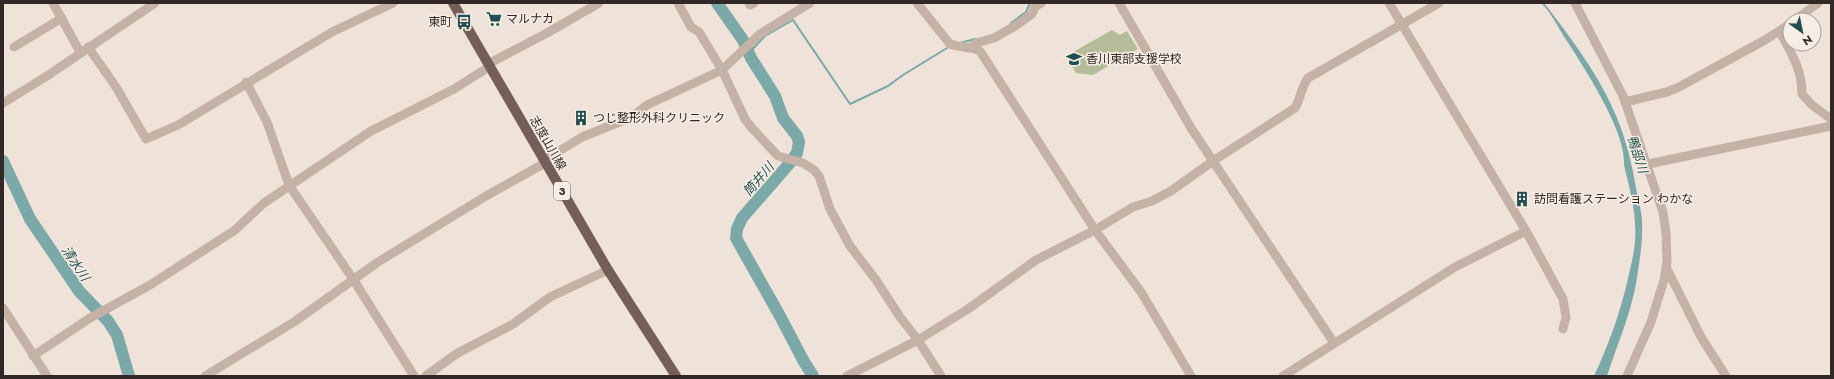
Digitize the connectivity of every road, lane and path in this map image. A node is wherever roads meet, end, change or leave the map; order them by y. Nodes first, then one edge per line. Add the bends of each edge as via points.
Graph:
1 (53, 3) edge
2 (155, 3) edge
3 (393, 3) edge
4 (453, 3) edge
5 (599, 3) edge
6 (678, 3) edge
7 (749, 3) edge
8 (754, 3) edge
9 (810, 3) edge
10 (917, 3) edge
11 (1041, 3) edge
12 (1120, 3) edge
13 (1389, 3) edge
14 (1439, 3) edge
15 (1576, 3) edge
16 (1818, 3) edge
17 (1806, 12) edge
18 (62, 18) junction
19 (1402, 25) junction
20 (1780, 32) joint
21 (14, 47) dead end
22 (972, 47) junction
23 (84, 50) junction
24 (489, 65) junction
25 (722, 70) junction
26 (246, 82) junction
27 (1626, 102) junction
28 (3, 103) edge
29 (1831, 119) edge
30 (1831, 126) edge
31 (1213, 161) junction
32 (544, 162) junction
33 (1648, 164) junction
34 (289, 185) junction
35 (1095, 230) junction
36 (1526, 231) junction
37 (1666, 267) junction
38 (608, 270) junction
39 (353, 279) junction
40 (3, 308) edge
41 (1563, 329) dead end
42 (918, 340) junction
43 (1334, 344) junction
44 (33, 356) junction
45 (47, 376) edge
46 (205, 376) edge
47 (414, 376) edge
48 (426, 376) edge
49 (676, 376) edge
50 (846, 376) edge
51 (941, 376) edge
52 (1191, 376) edge
53 (1283, 376) edge
54 (1627, 376) edge
55 (1726, 376) edge

1 - 18 street
2 - 23 street
3 - 26 street via 332,32
4 - 24 main road, 志度山川線 / 3
5 - 24 street
6 - 25 street via 691,27 699,32
7 - 8 street
9 - 25 street via 760,34
10 - 22 street via 950,44
11 - 22 street via 1032,14 1015,26
12 - 31 street via 1169,93
13 - 19 street
14 - 19 street
15 - 27 street
16 - 17 street
18 - 21 street
18 - 23 street
19 - 31 street via 1308,78 1303,85 1296,108
19 - 36 street
20 - 27 street via 1679,87
20 - 29 street via 1797,63 1802,80 1802,94
22 - 35 street via 980,51 992,68
23 - 26 street via 116,87 146,139 178,125
23 - 28 street
24 - 32 main road, 志度山川線 / 3
24 - 34 street via 454,89 370,131
25 - 32 street via 647,105 632,117 582,137
25 - 42 street via 745,119 772,151 814,170 819,176 840,230
26 - 34 street via 267,122
27 - 33 street
30 - 33 street
31 - 35 street via 1171,191 1133,207
31 - 43 street
32 - 38 main road, 志度山川線 / 3
32 - 39 street
33 - 37 street via 1663,212
34 - 39 street
34 - 44 street via 264,203 235,230
35 - 42 street via 1036,260 978,302
35 - 52 street via 1141,292
36 - 41 street via 1563,299 1566,317
36 - 43 street via 1455,267
37 - 54 street via 1651,322
37 - 55 street via 1701,337
38 - 48 street via 550,297 513,324 456,354
38 - 49 main road, 志度山川線 / 3
39 - 46 street via 294,322
39 - 47 street
40 - 44 street
42 - 50 street
42 - 51 street
43 - 53 street
44 - 45 street

